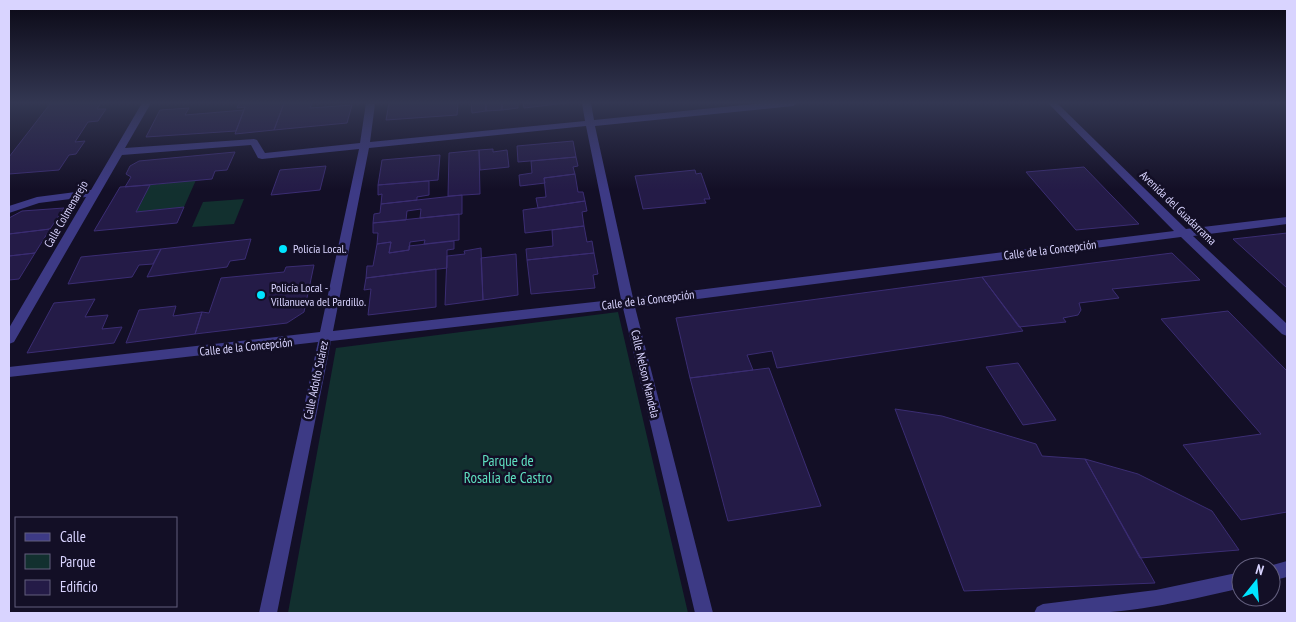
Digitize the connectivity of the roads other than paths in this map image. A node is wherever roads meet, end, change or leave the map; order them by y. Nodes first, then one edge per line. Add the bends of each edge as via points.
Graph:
1 (130, 132) edge
2 (367, 132) edge
3 (496, 132) edge
4 (592, 132) edge
5 (1081, 132) edge
6 (365, 146) junction
7 (118, 152) junction
8 (95, 192) junction
9 (9, 210) edge
10 (1287, 220) edge
11 (1184, 233) junction
12 (628, 303) junction
13 (1287, 331) edge
14 (324, 338) junction
15 (9, 339) edge
16 (9, 372) edge
17 (1231, 582) edge
18 (268, 613) edge
19 (704, 613) edge
20 (1043, 613) edge

1 - 7 street, Calle Colmenarejo
2 - 6 street, Calle Adolfo Suárez
3 - 6 street
4 - 12 street, Calle Nelson Mandela
5 - 11 street, Avenida del Guadarrama
6 - 7 street via 262,156 254,142
6 - 14 street, Calle Adolfo Suárez
7 - 8 street, Calle Colmenarejo
8 - 9 street via 37,200
8 - 15 street, Calle Colmenarejo
10 - 11 street, Calle de la Concepción
11 - 12 street, Calle de la Concepción
11 - 13 street, Avenida del Guadarrama
12 - 14 street, Calle de la Concepción
12 - 19 street, Calle Nelson Mandela
14 - 16 street, Calle de la Concepción
14 - 18 street, Calle Adolfo Suárez
17 - 20 street via 1156,599

